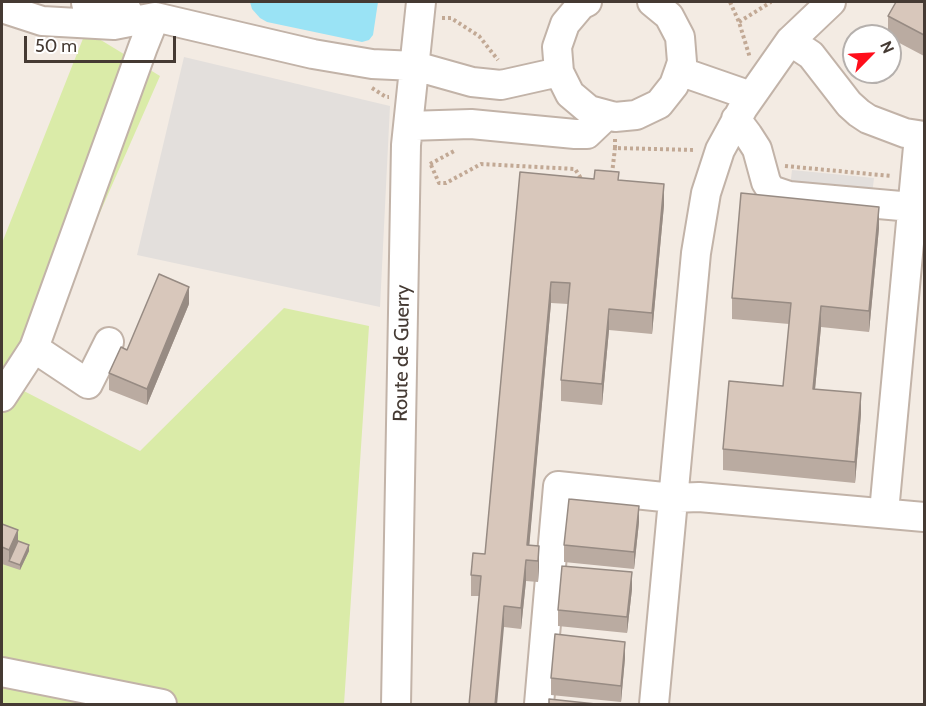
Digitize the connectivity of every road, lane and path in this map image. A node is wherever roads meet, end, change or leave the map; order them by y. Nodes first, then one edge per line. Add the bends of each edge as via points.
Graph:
1 (86, 2) edge
2 (587, 2) edge
3 (652, 2) edge
4 (771, 2) edge
5 (831, 2) edge
6 (420, 6) edge
7 (2, 8) edge
8 (155, 17) junction
9 (739, 22) dead end
10 (790, 41) junction
11 (415, 66) junction
12 (504, 68) dead end
13 (679, 71) junction
14 (559, 72) junction
15 (744, 108) junction
16 (611, 116) junction
17 (408, 126) junction
18 (922, 136) edge
19 (615, 148) junction
20 (720, 150) junction
21 (406, 162) junction
22 (779, 166) dead end
23 (915, 177) junction
24 (582, 180) edge
25 (611, 182) edge
26 (912, 207) junction
27 (915, 282) edge
28 (109, 342) dead end
29 (34, 348) junction
30 (2, 397) edge
31 (673, 498) junction
32 (884, 513) junction
33 (924, 516) edge
34 (2, 672) edge
35 (162, 705) edge
36 (396, 705) edge
37 (539, 705) edge
38 (654, 705) edge

1 - 8 street
2 - 14 street via 565,24 557,47
3 - 13 street via 669,16 680,38
4 - 9 path
5 - 10 street
6 - 11 street, Route de Guerry
6 - 12 path via 451,18 479,36
7 - 8 street via 42,21 114,25
8 - 11 street via 313,54 372,64
8 - 29 street
10 - 15 street
10 - 18 street via 811,55 859,113 905,133
11 - 14 street via 472,82 501,85
11 - 17 street, Route de Guerry
13 - 15 street
13 - 16 street via 674,85 658,104 636,115
14 - 16 street via 570,94 589,110
15 - 20 street
15 - 26 street via 748,135 771,190 789,196
16 - 17 street via 587,134 471,124
16 - 19 path
17 - 21 street, Route de Guerry
18 - 23 street
19 - 20 path
19 - 25 path
20 - 31 street via 706,193 696,253
21 - 24 path via 430,164 440,183 481,164 575,169
21 - 36 street, Route de Guerry
22 - 23 path
23 - 26 street
26 - 27 street
27 - 32 street
28 - 29 street via 88,384
29 - 30 street
31 - 32 street
31 - 37 street via 558,486
31 - 38 street
32 - 33 street
34 - 35 street

